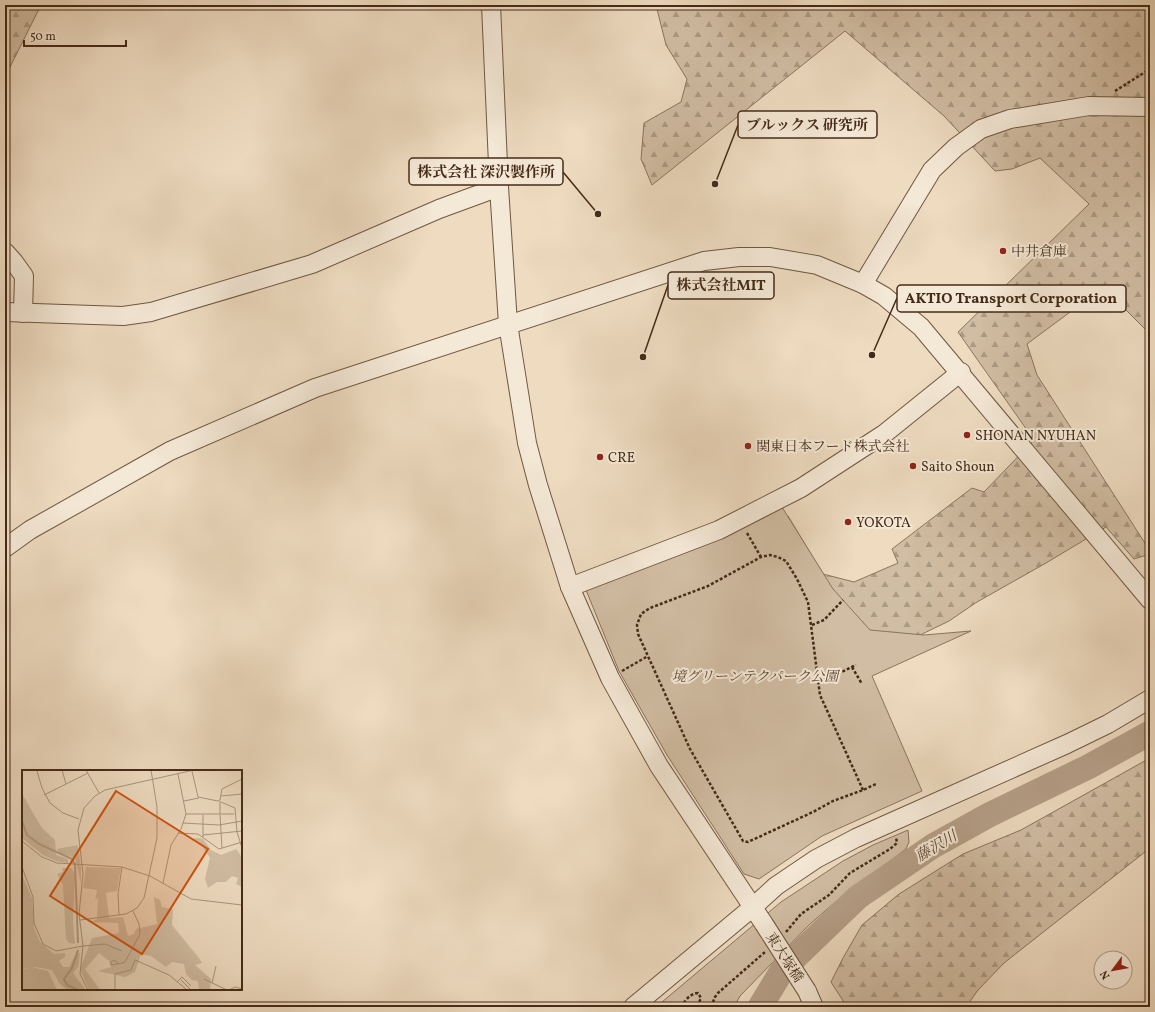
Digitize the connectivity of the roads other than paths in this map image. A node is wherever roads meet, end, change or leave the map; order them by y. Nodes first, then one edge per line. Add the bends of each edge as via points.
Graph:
1 (491, 5) edge
2 (1150, 106) edge
3 (499, 187) junction
4 (5, 252) edge
5 (863, 284) junction
6 (5, 312) edge
7 (24, 313) junction
8 (508, 324) junction
9 (961, 372) junction
10 (5, 548) edge
11 (570, 587) junction
12 (1150, 600) edge
13 (1150, 699) edge
14 (753, 907) junction
15 (811, 999) edge
16 (633, 1007) edge

1 - 3 street, 東大塚橋
2 - 5 street via 1089,106 1010,119 981,130 956,147 932,170
3 - 7 street via 439,209 312,264 151,312 123,316
3 - 8 street, 東大塚橋
4 - 7 street via 24,276
5 - 8 street via 817,265 770,257 739,257 704,261
5 - 9 street via 884,296 922,326
6 - 7 street
8 - 10 street via 315,388 170,451 30,530
8 - 11 street, 東大塚橋 via 527,442
9 - 11 street via 884,434 801,488 719,530
9 - 12 street
11 - 14 street, 東大塚橋 via 610,678 659,766
13 - 14 street via 1067,744 856,838 816,859 776,886
14 - 15 street, 東大塚橋, bridge
14 - 16 street

